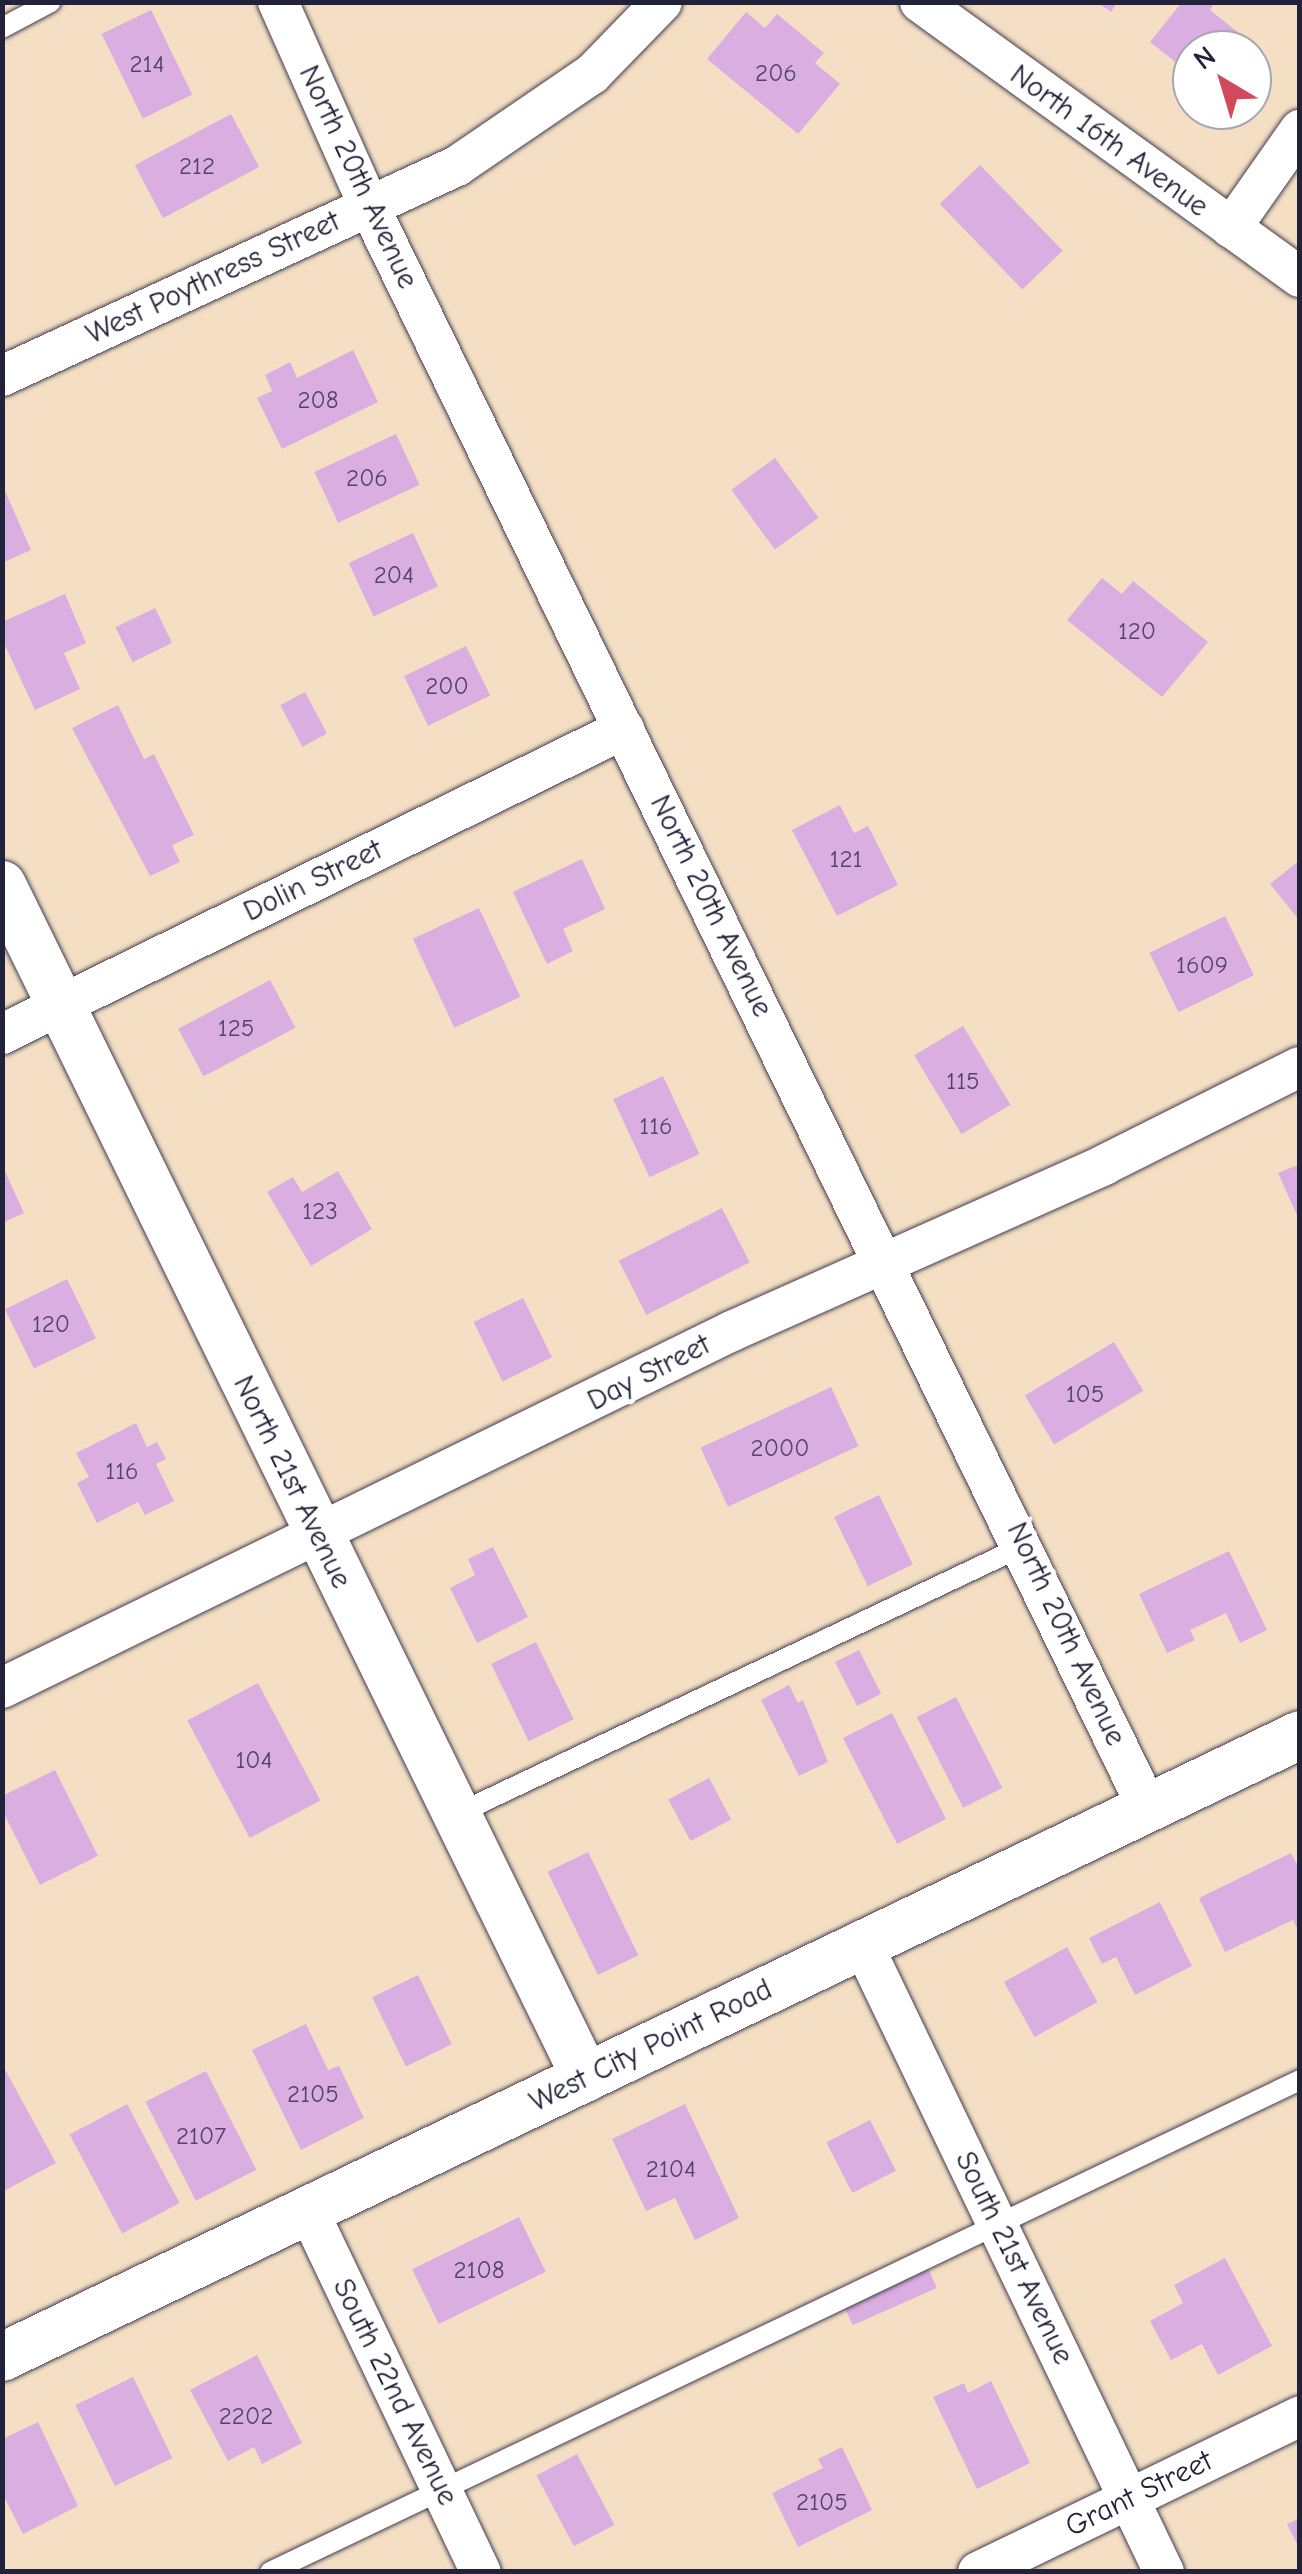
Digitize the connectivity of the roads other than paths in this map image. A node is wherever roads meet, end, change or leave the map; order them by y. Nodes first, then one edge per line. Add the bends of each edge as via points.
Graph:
1 (51, 2) edge
2 (278, 2) edge
3 (662, 2) edge
4 (920, 2) edge
5 (2, 28) edge
6 (1300, 130) edge
7 (369, 206) junction
8 (1230, 228) junction
9 (1300, 277) edge
10 (2, 376) edge
11 (624, 729) junction
12 (2, 885) edge
13 (60, 1006) junction
14 (2, 1034) edge
15 (1300, 1067) edge
16 (885, 1261) junction
17 (319, 1538) junction
18 (1025, 1545) junction
19 (2, 1688) edge
20 (1300, 1735) edge
21 (1148, 1808) junction
22 (456, 1815) junction
23 (863, 1945) junction
24 (586, 2078) junction
25 (1300, 2080) edge
26 (309, 2212) junction
27 (996, 2222) junction
28 (2, 2357) edge
29 (1300, 2416) edge
30 (440, 2485) junction
31 (1129, 2498) junction
32 (270, 2572) edge
33 (481, 2572) edge
34 (978, 2572) edge
35 (1164, 2572) edge

1 - 5 lane
2 - 7 street, North 20th Avenue
3 - 7 street, West Poythress Street via 592,74 527,124
4 - 8 street, North 16th Avenue
6 - 8 street
7 - 10 street, West Poythress Street
7 - 11 street, North 20th Avenue
8 - 9 street, North 16th Avenue
11 - 13 street, Dolin Street
11 - 16 street, North 20th Avenue
12 - 13 street, North 21st Avenue
13 - 14 street, Dolin Street
13 - 17 street, North 21st Avenue
15 - 16 street, Day Street via 1104,1165
16 - 17 street, Day Street
16 - 18 street, North 20th Avenue
17 - 19 street, Day Street
17 - 22 street, North 21st Avenue
18 - 21 street, North 20th Avenue
18 - 22 lane
20 - 21 street, West City Point Road
21 - 23 street, West City Point Road
22 - 24 street, North 21st Avenue
23 - 24 street, West City Point Road
23 - 27 street, South 21st Avenue
24 - 26 street, West City Point Road
25 - 27 lane
26 - 28 street, West City Point Road
26 - 30 street, South 22nd Avenue
27 - 30 lane
27 - 31 street, South 21st Avenue
29 - 31 street, Grant Street
30 - 32 lane
30 - 33 street, South 22nd Avenue
31 - 34 street, Grant Street
31 - 35 street, South 21st Avenue

